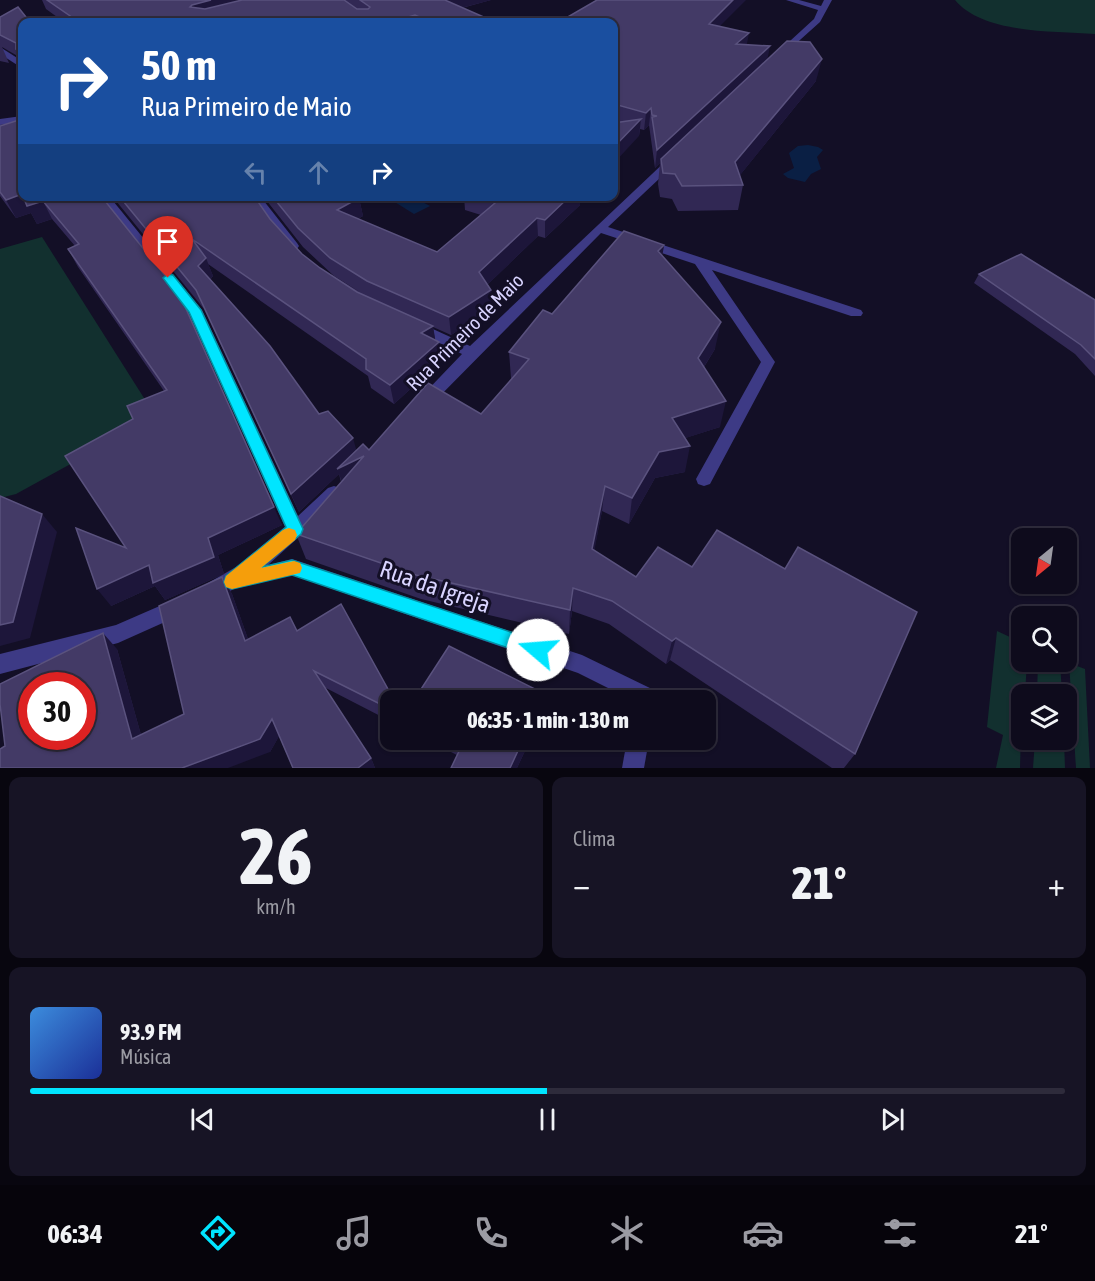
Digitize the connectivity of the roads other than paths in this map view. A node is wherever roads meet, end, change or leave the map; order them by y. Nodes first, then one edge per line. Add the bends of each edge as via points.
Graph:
1 (790, 0) edge
2 (825, 4) edge
3 (0, 50) edge
4 (18, 62) edge
5 (771, 64) edge
6 (18, 120) edge
7 (0, 122) edge
8 (682, 152) edge
9 (107, 201) edge
10 (258, 201) edge
11 (600, 229) junction
12 (299, 252) edge
13 (699, 261) junction
14 (856, 313) dead end
15 (407, 322) edge
16 (472, 353) junction
17 (408, 419) edge
18 (704, 479) dead end
19 (344, 483) edge
20 (295, 529) junction
21 (232, 582) junction
22 (118, 634) junction
23 (0, 664) edge
24 (45, 672) edge
25 (632, 690) edge
26 (636, 750) edge
27 (633, 768) edge

1 - 2 street
2 - 5 street via 817,20
3 - 4 street
6 - 7 street
8 - 11 street, Rua Primeiro de Maio
9 - 20 street via 195,310
10 - 12 street
11 - 13 street
11 - 16 street, Rua Primeiro de Maio
13 - 14 street
13 - 18 street via 768,362
15 - 16 street
16 - 17 street, Rua Primeiro de Maio
19 - 20 street
20 - 21 street
21 - 22 street
21 - 25 street, Rua da Igreja via 292,567 582,665
22 - 23 street
22 - 24 street
26 - 27 street

